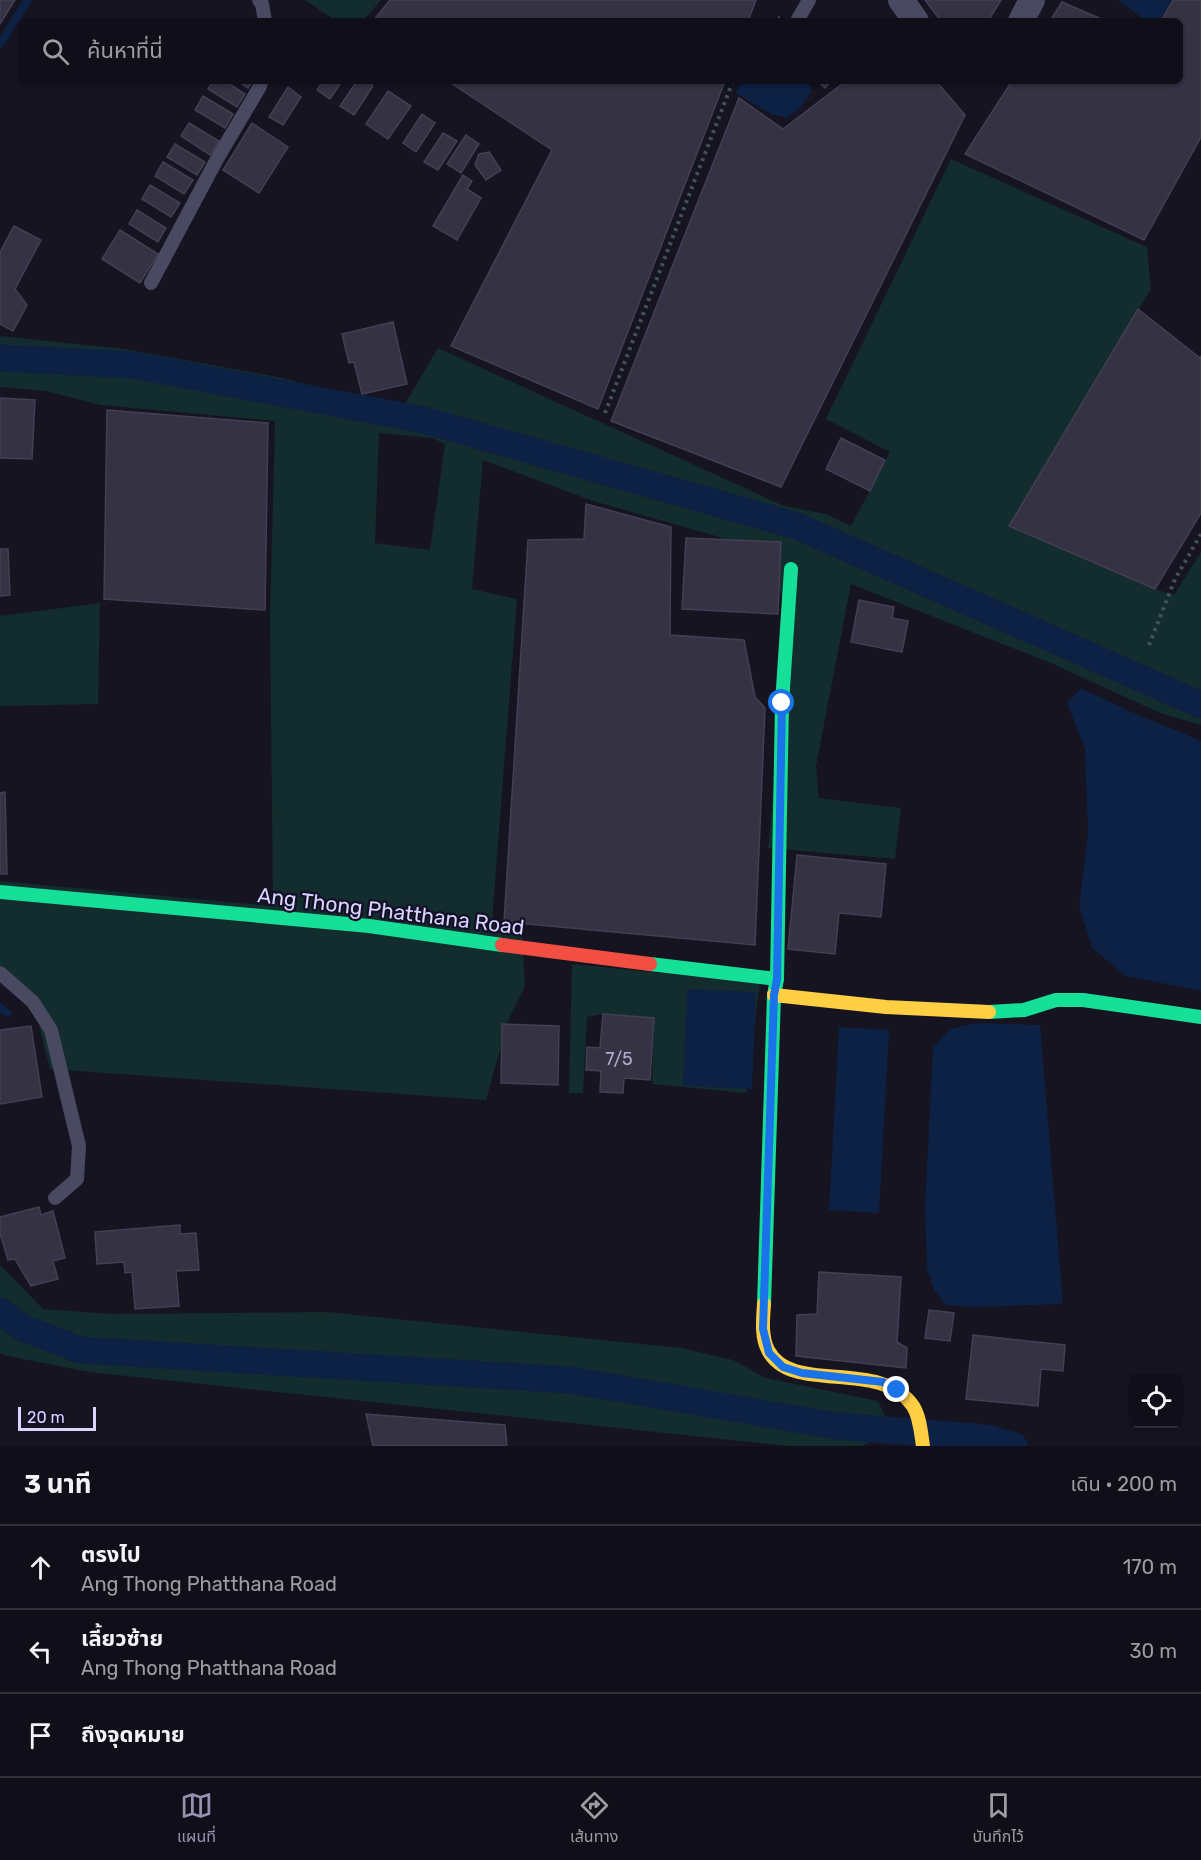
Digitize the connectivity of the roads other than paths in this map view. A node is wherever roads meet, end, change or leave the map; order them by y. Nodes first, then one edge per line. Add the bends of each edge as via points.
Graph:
1 (259, 0) edge
2 (809, 0) edge
3 (901, 0) edge
4 (1032, 0) edge
5 (264, 18) edge
6 (799, 18) edge
7 (914, 18) edge
8 (1023, 18) edge
9 (261, 84) edge
10 (152, 283) dead end
11 (791, 569) dead end
12 (0, 892) edge
13 (0, 973) edge
14 (777, 979) junction
15 (774, 995) junction
16 (1201, 1017) edge
17 (55, 1198) dead end
18 (923, 1446) edge

1 - 5 lane
2 - 6 lane
3 - 7 street
4 - 8 street
9 - 10 lane
11 - 14 street via 782,703
12 - 14 street, Ang Thong Phatthana Road via 369,926
13 - 17 lane via 33,1002 51,1030 79,1146 77,1179
14 - 15 street
15 - 16 street via 886,1007 993,1012 1024,1010 1056,1000 1083,1000
15 - 18 street via 763,1329 769,1353 783,1367 802,1373 883,1382 902,1392 913,1406

